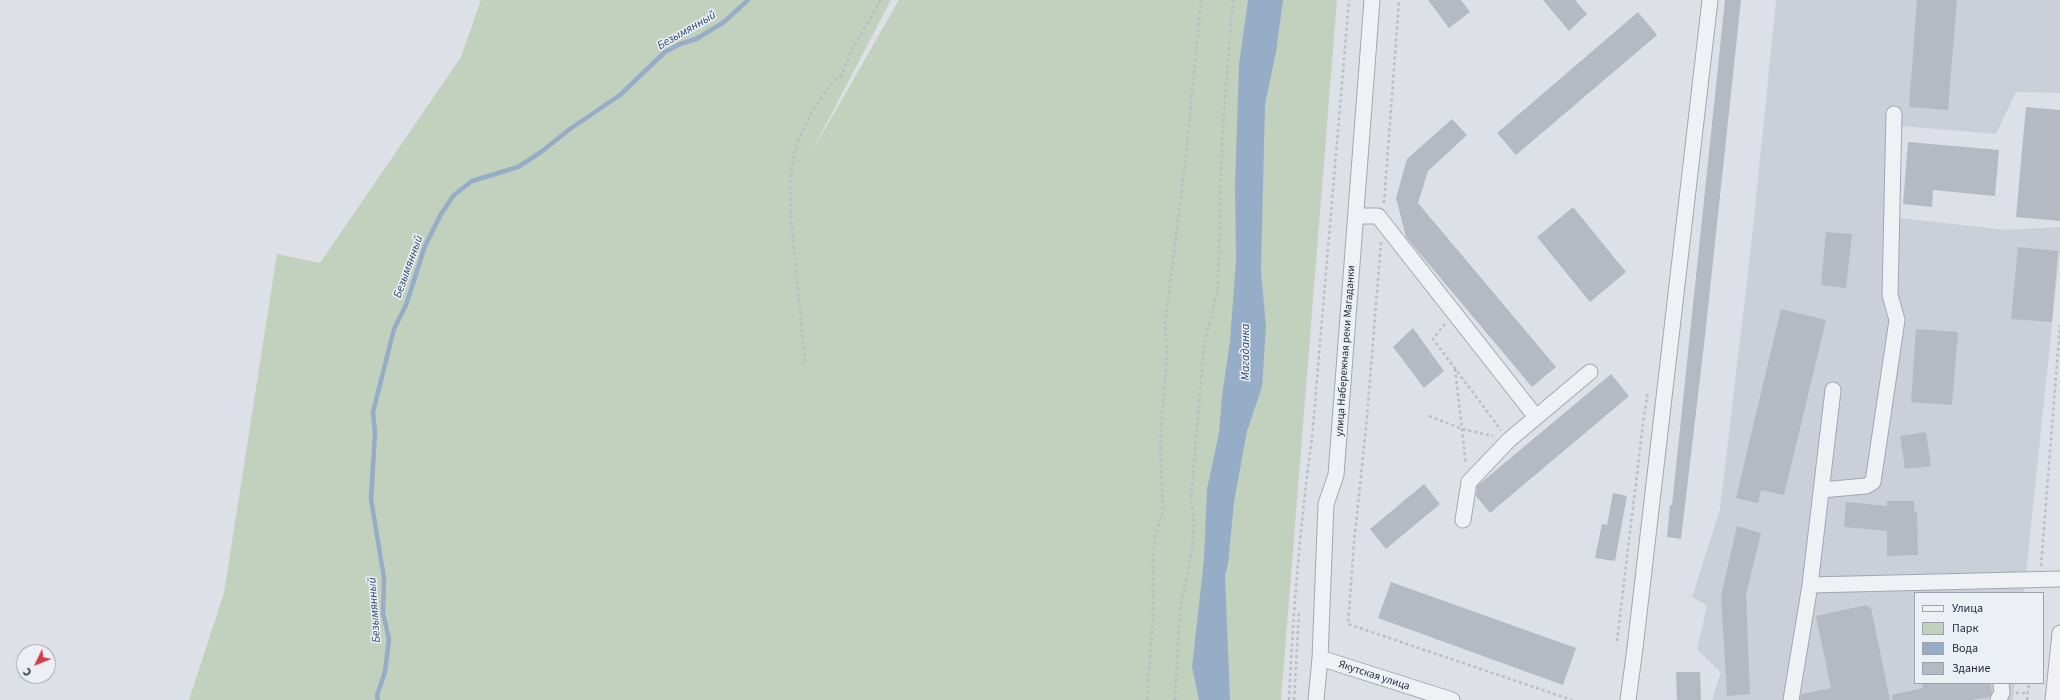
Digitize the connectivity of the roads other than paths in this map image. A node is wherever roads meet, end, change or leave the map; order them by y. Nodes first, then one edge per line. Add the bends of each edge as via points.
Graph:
1 (1372, 0) edge
2 (1710, 0) edge
3 (1894, 114) dead end
4 (1356, 216) junction
5 (1590, 372) dead end
6 (1833, 390) dead end
7 (1536, 417) junction
8 (1821, 490) junction
9 (1463, 520) dead end
10 (2060, 579) edge
11 (1810, 585) junction
12 (1992, 587) edge
13 (2060, 634) edge
14 (1320, 658) junction
15 (2001, 684) edge
16 (1316, 700) edge
17 (1452, 700) edge
18 (1628, 700) edge
19 (1790, 700) edge
20 (1998, 700) edge
21 (2053, 700) edge

1 - 4 street, улица Набережная реки Магаданки
2 - 18 street
3 - 8 street via 1890,294 1897,320 1873,482 1866,486
4 - 7 street via 1378,216
4 - 14 street, улица Набережная реки Магаданки via 1336,475 1326,504
5 - 7 street
6 - 8 street
7 - 9 street via 1509,440 1468,482
8 - 11 street
10 - 12 street
11 - 12 street
11 - 19 street
13 - 21 street
14 - 16 street, улица Набережная реки Магаданки
14 - 17 street, Якутская улица
15 - 20 street via 2002,693

